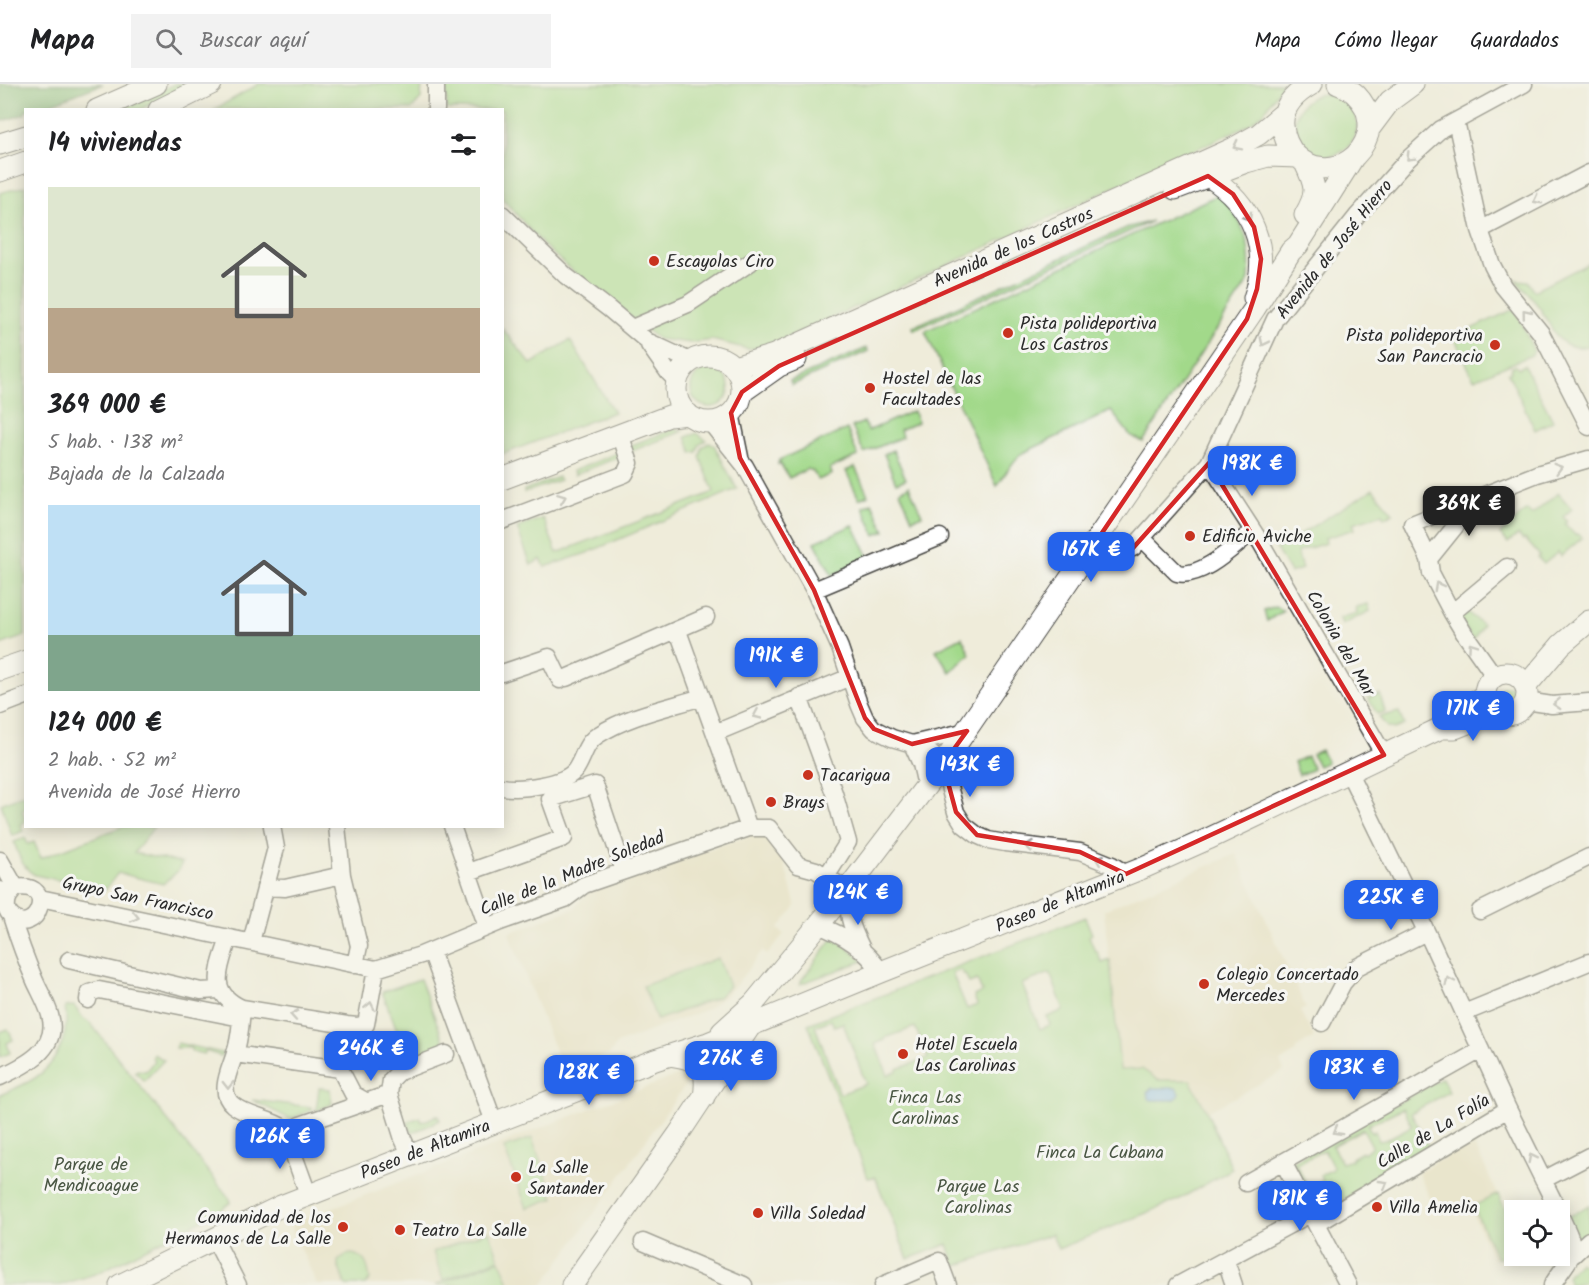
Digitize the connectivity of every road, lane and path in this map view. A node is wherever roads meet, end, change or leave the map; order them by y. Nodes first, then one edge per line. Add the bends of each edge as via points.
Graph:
1 (156, 84) edge
2 (211, 84) edge
3 (436, 84) edge
4 (1367, 84) edge
5 (1413, 84) edge
6 (1524, 84) edge
7 (1342, 85) edge
8 (1303, 86) edge
9 (102, 108) edge
10 (163, 108) edge
11 (436, 108) edge
12 (1285, 112) junction
13 (1456, 121) junction
14 (1369, 129) junction
15 (24, 137) edge
16 (0, 144) edge
17 (1353, 158) junction
18 (1301, 160) junction
19 (24, 163) edge
20 (0, 171) edge
21 (1589, 173) edge
22 (1208, 176) junction
23 (504, 216) edge
24 (1480, 230) junction
25 (1291, 251) junction
26 (751, 262) dead end
27 (1247, 319) junction
28 (632, 328) junction
29 (647, 341) junction
30 (690, 361) junction
31 (734, 367) junction
32 (676, 385) junction
33 (742, 392) junction
34 (731, 413) junction
35 (688, 414) junction
36 (710, 422) junction
37 (1589, 427) edge
38 (620, 434) junction
39 (740, 458) junction
40 (1589, 459) edge
41 (1209, 463) junction
42 (504, 466) edge
43 (504, 478) edge
44 (1455, 516) junction
45 (504, 520) edge
46 (1253, 531) junction
47 (940, 537) dead end
48 (1143, 539) junction
49 (1089, 553) junction
50 (1429, 559) junction
51 (1507, 567) dead end
52 (814, 590) junction
53 (1452, 613) junction
54 (706, 617) dead end
55 (1589, 621) edge
56 (678, 631) junction
57 (24, 647) edge
58 (0, 655) edge
59 (24, 662) edge
60 (0, 670) edge
61 (504, 673) edge
62 (850, 677) junction
63 (1506, 691) junction
64 (24, 697) edge
65 (702, 698) junction
66 (799, 698) junction
67 (1589, 702) edge
68 (0, 706) edge
69 (967, 731) junction
70 (715, 733) junction
71 (912, 744) junction
72 (1384, 755) junction
73 (943, 764) junction
74 (1349, 773) junction
75 (926, 786) junction
76 (504, 787) edge
77 (272, 828) edge
78 (336, 828) edge
79 (453, 828) edge
80 (749, 828) junction
81 (1589, 857) edge
82 (0, 860) edge
83 (624, 871) junction
84 (469, 872) junction
85 (860, 872) junction
86 (1126, 874) junction
87 (342, 875) junction
88 (826, 877) junction
89 (266, 887) junction
90 (8, 889) edge
91 (847, 890) junction
92 (40, 898) junction
93 (1480, 911) dead end
94 (9, 913) junction
95 (32, 918) junction
96 (487, 927) junction
97 (810, 932) junction
98 (1426, 932) junction
99 (229, 938) junction
100 (251, 942) junction
101 (23, 951) junction
102 (431, 951) junction
103 (863, 951) junction
104 (69, 960) dead end
105 (1589, 962) edge
106 (356, 965) junction
107 (376, 969) junction
108 (881, 972) junction
109 (219, 990) junction
110 (88, 1000) dead end
111 (1464, 1012) junction
112 (241, 1013) junction
113 (1322, 1023) dead end
114 (347, 1025) junction
115 (750, 1026) junction
116 (708, 1043) junction
117 (1481, 1050) junction
118 (235, 1054) junction
119 (446, 1054) dead end
120 (670, 1054) junction
121 (725, 1065) junction
122 (340, 1069) junction
123 (0, 1077) edge
124 (389, 1094) junction
125 (704, 1097) junction
126 (367, 1102) junction
127 (1508, 1109) junction
128 (494, 1122) junction
129 (286, 1134) junction
130 (410, 1154) junction
131 (1589, 1156) edge
132 (1283, 1162) junction
133 (1544, 1180) junction
134 (1246, 1183) dead end
135 (308, 1194) junction
136 (1553, 1200) edge
137 (1313, 1219) junction
138 (1570, 1235) edge
139 (214, 1238) junction
140 (1589, 1240) edge
141 (644, 1242) dead end
142 (1573, 1255) junction
143 (1226, 1261) junction
144 (127, 1284) edge
145 (238, 1285) edge
146 (572, 1285) edge
147 (744, 1285) edge
148 (883, 1285) edge
149 (948, 1285) edge
150 (1178, 1285) edge
151 (1233, 1285) edge
152 (1348, 1285) edge
153 (1552, 1285) edge

1 - 9 main road
2 - 10 main road
3 - 11 street
4 - 7 main road
5 - 14 main road via 1390,101
6 - 13 street
7 - 14 main road via 1364,105
8 - 12 main road
12 - 18 main road, Avenida de José Hierro via 1284,138
12 -> 31 main road, Avenida de los Castros via 1234,148 774,355
13 - 24 street
13 -> 41 street, Avenida de José Hierro via 1441,129 1408,159 1275,319
14 - 17 main road, Avenida de José Hierro via 1364,146
15 - 16 main road
17 - 18 main road, Avenida de los Castros via 1338,166 1321,168
17 - 25 main road, Avenida de José Hierro
18 - 22 main road, Avenida de los Castros via 1268,156
18 - 25 main road, Avenida de José Hierro via 1315,183 1314,200 1291,241
19 - 20 main road
21 -> 24 street
22 -> 27 main road, Avenida de José Hierro via 1233,194 1254,227 1260,247 1260,274
22 - 33 main road, Avenida de los Castros via 779,366
23 - 28 street via 566,276
37 -> 24 street via 1541,333 1503,286
25 - 27 main road, Avenida de José Hierro
26 - 28 street via 688,303
27 - 49 main road, Avenida de José Hierro
28 - 29 street
29 - 30 street
29 - 32 street
30 - 31 main road via 713,356
30 - 32 main road via 681,370
31 - 33 main road
32 - 35 main road via 681,408
32 - 42 main road via 663,402
33 - 34 main road
34 - 36 main road
34 - 39 street
35 - 36 main road
35 - 38 main road via 669,416
36 - 39 street
38 - 43 main road
45 -> 38 street via 625,474 630,463
39 - 52 street
44 -> 40 street via 1488,494
41 - 46 street
41 - 48 street, Avenida de José Hierro
44 - 50 street
44 - 50 street via 1412,524
46 - 48 street via 1210,564 1185,575 1177,573
46 - 72 street, Colonia del Mar
47 - 52 street
48 - 49 street, Avenida de José Hierro via 1124,551
49 - 69 main road, Avenida de José Hierro
53 -> 50 street via 1431,573
51 - 53 street
52 - 62 street
63 -> 53 street
54 - 56 street
55 - 63 main road, Paseo de Altamira
56 - 61 street via 563,679 549,657
56 - 65 street
57 - 58 main road
59 - 60 main road
62 - 66 street
62 - 71 street via 862,711 874,729
67 -> 63 street via 1552,705
63 - 72 main road, Paseo de Altamira via 1455,728 1441,728
64 - 68 street
65 - 70 street
65 - 76 street via 635,717 596,735 569,776 526,788
66 -> 70 street
66 - 88 street via 848,842
69 - 71 street
69 - 73 main road, Avenida de José Hierro
70 - 80 street
71 - 73 street
71 - 75 street
72 - 74 main road, Paseo de Altamira
73 - 75 main road, Avenida de José Hierro
86 -> 73 street via 1080,852 1005,843 977,835 956,812
74 - 86 main road, Paseo de Altamira
74 - 98 street
75 - 85 main road, Avenida de José Hierro
77 - 89 street via 276,848
78 - 87 street
79 - 84 street
80 - 83 street, Calle de la Madre Soledad
80 - 88 street via 769,828 798,865
81 - 93 street
82 - 90 street
83 - 84 street via 595,785 550,799 564,838
83 - 96 street, Calle de la Madre Soledad via 584,885 565,899
84 - 96 street
85 - 91 main road, Avenida de José Hierro
85 - 103 street, Avenida de José Hierro via 850,894 848,911 850,926
86 - 108 main road, Paseo de Altamira
87 - 89 street via 285,888
87 - 106 street via 359,946
88 - 91 street
89 - 100 street
90 - 92 street via 29,888
90 - 94 street
91 - 97 main road, Avenida de José Hierro
92 - 95 street via 38,913
92 -> 99 street, Grupo San Francisco
94 - 95 street via 18,920
94 - 101 street
95 - 101 street
96 - 102 street, Calle de la Madre Soledad
97 - 103 street, Avenida de José Hierro via 834,930
97 - 115 main road, Avenida de José Hierro
97 - 116 main road, Avenida de José Hierro via 753,1003
111 -> 98 street
98 - 113 street via 1357,967 1342,983
99 - 100 street, Grupo San Francisco
99 - 109 street, Grupo San Francisco via 218,975
100 - 106 street, Grupo San Francisco
101 - 123 street via 51,1017 51,1033 34,1060
102 - 107 street, Calle de la Madre Soledad
102 - 128 street
103 - 108 street, Avenida de José Hierro
104 - 109 street via 201,991
105 - 111 street
106 - 107 street, Grupo San Francisco
114 -> 107 street via 366,1024
108 - 115 main road, Paseo de Altamira
109 - 112 street
110 - 112 street via 89,993 99,990
111 - 117 street
114 -> 112 street
112 - 118 street
114 - 122 street
115 - 116 main road, Paseo de Altamira
115 - 121 main road, Avenida de José Hierro
116 - 120 main road, Paseo de Altamira
116 - 121 main road via 723,1043 727,1047
117 - 127 street
117 -> 132 street
118 - 122 street
118 -> 129 street via 226,1083 232,1104 277,1124
119 - 124 street via 399,1072 391,1080
120 - 125 main road via 691,1058 702,1069
120 - 128 main road, Paseo de Altamira
121 - 125 main road, Avenida de José Hierro
122 - 126 street via 353,1094
124 - 126 street
124 - 130 street
125 - 146 main road, Avenida de José Hierro
126 - 129 street via 300,1125
133 -> 127 street
137 -> 127 street, Calle de La Folía
128 - 130 main road, Paseo de Altamira
129 - 135 street
130 - 135 main road, Paseo de Altamira
131 - 133 street
132 - 134 street
132 - 137 street
133 - 136 street
135 - 139 main road, Paseo de Altamira
137 - 143 street, Calle de La Folía
137 - 152 street
138 - 142 street
139 - 144 main road, Paseo de Altamira
139 - 145 street
140 - 142 street
141 - 147 street
142 - 153 street
143 - 150 street, Calle de La Folía
143 - 151 street
148 - 149 street via 939,1261

